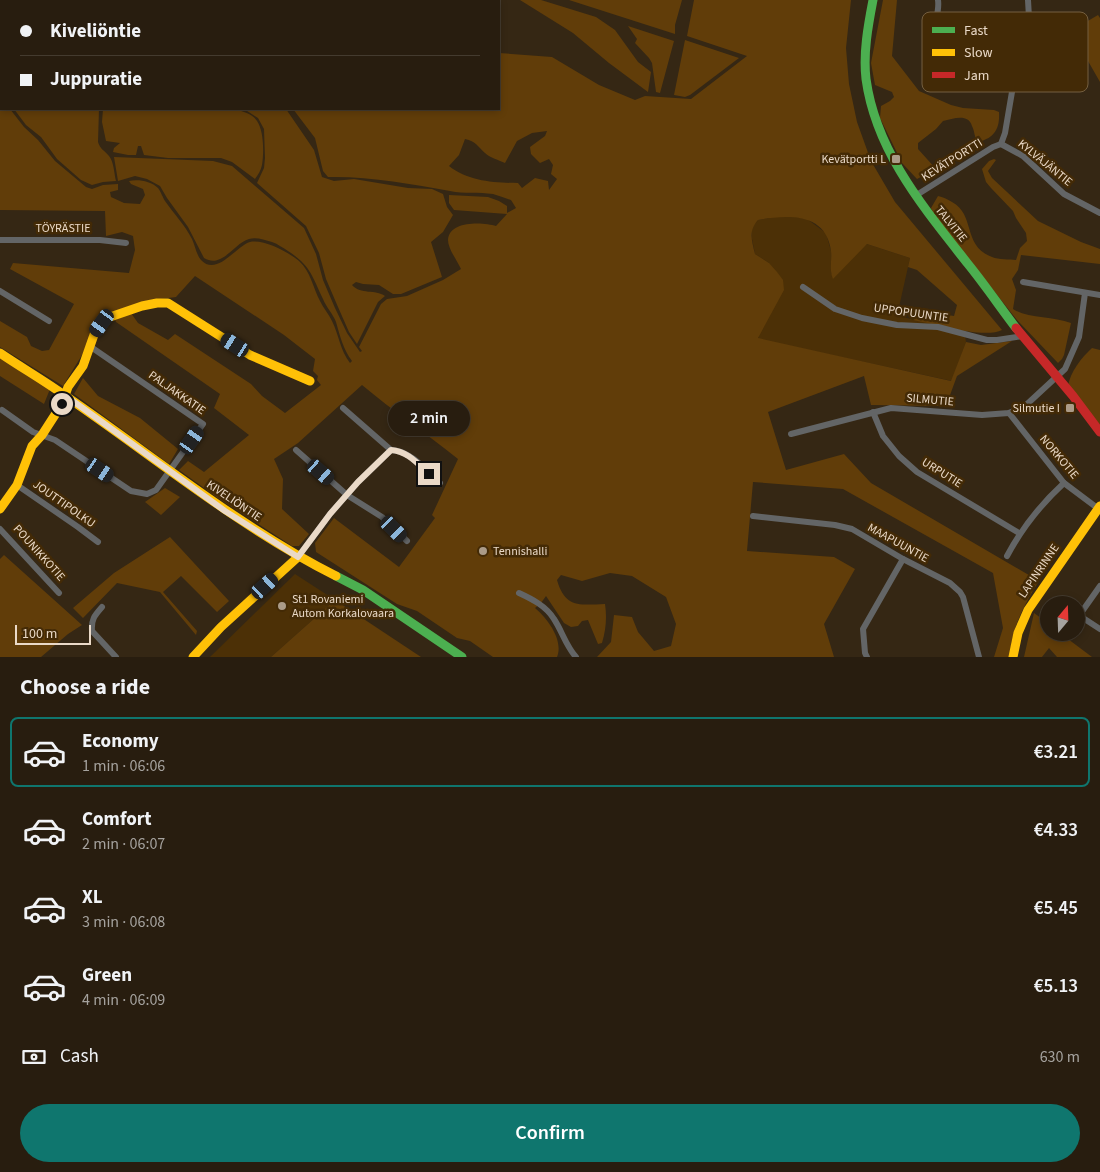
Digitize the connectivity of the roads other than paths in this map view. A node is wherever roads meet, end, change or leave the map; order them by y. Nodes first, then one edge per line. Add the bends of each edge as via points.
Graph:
1 (873, 0) edge
2 (1012, 92) edge
3 (1001, 144) junction
4 (915, 196) junction
5 (1100, 213) edge
6 (0, 240) edge
7 (126, 243) dead end
8 (1024, 282) dead end
9 (803, 287) dead end
10 (0, 291) edge
11 (1085, 294) junction
12 (1100, 295) edge
13 (49, 321) dead end
14 (1023, 336) junction
15 (91, 347) junction
16 (0, 353) edge
17 (1058, 378) junction
18 (310, 381) dead end
19 (66, 396) junction
20 (343, 408) dead end
21 (2, 410) dead end
22 (873, 412) junction
23 (1009, 413) junction
24 (1099, 431) edge
25 (791, 434) dead end
26 (42, 435) junction
27 (296, 450) dead end
28 (391, 450) junction
29 (170, 472) junction
30 (440, 483) dead end
31 (1064, 483) junction
32 (17, 485) junction
33 (346, 495) junction
34 (1099, 508) edge
35 (0, 509) edge
36 (753, 516) dead end
37 (0, 529) edge
38 (1019, 533) junction
39 (407, 541) dead end
40 (98, 542) dead end
41 (1007, 556) dead end
42 (298, 557) junction
43 (903, 560) junction
44 (1100, 586) edge
45 (519, 593) dead end
46 (59, 594) dead end
47 (102, 607) dead end
48 (1085, 608) edge
49 (1085, 622) edge
50 (1100, 629) edge
51 (116, 657) edge
52 (193, 657) edge
53 (462, 657) edge
54 (576, 657) edge
55 (867, 657) edge
56 (979, 657) edge
57 (1013, 657) edge

1 - 4 street, TALVITIE via 865,54 870,101 885,147
2 - 3 street, KYLVÄJÄNTIE
3 - 4 street, KEVÄTPORTTI
3 - 5 street, KYLVÄJÄNTIE via 1023,156 1064,194
4 - 14 street, TALVITIE
6 - 7 street, TÖYRÄSTIE
8 - 11 street
9 - 14 street, UPPOPUUNTIE via 835,309 862,318 897,325 938,327 987,340
10 - 13 street
11 - 12 street
11 - 17 street, SILMUTIE via 1079,337 1070,361
14 - 17 street, TALVITIE
15 - 18 street via 96,332 110,317 142,306 168,303 250,355
15 - 19 street
15 - 29 street, PALJAKKATIE via 203,424
16 - 19 street, KIVELIÖNTIE
17 - 23 street, SILMUTIE via 1025,406
17 - 24 street, TALVITIE
19 - 26 street
19 - 29 street, KIVELIÖNTIE
20 - 28 street
21 - 26 street
22 - 23 street, SILMUTIE via 891,408 969,414
22 - 25 street, SILMUTIE
22 - 38 street, URPUTIE via 883,436 917,472
23 - 31 street, NORKOTIE
26 - 29 street via 140,494 156,490
26 - 32 street via 32,446
27 - 33 street
28 - 30 street via 408,454
28 - 33 street
29 - 42 street, KIVELIÖNTIE
31 - 34 street, NORKOTIE
31 - 38 street
32 - 35 street
32 - 40 street, JOUTTIPOLKU
33 - 39 street via 382,517
33 - 42 street
34 - 57 street, LAPINRINNE via 1028,610 1018,633
36 - 43 street, MAAPUUNTIE via 852,529
37 - 46 street, POUNIKKOTIE
38 - 41 street
42 - 52 street
42 - 53 street, KIVELIÖNTIE via 363,590
43 - 55 street via 864,628
43 - 56 street, MAAPUUNTIE via 950,583 960,592
44 - 48 street
45 - 54 street via 539,603 554,618
47 - 51 street via 94,615 92,630
49 - 50 street

